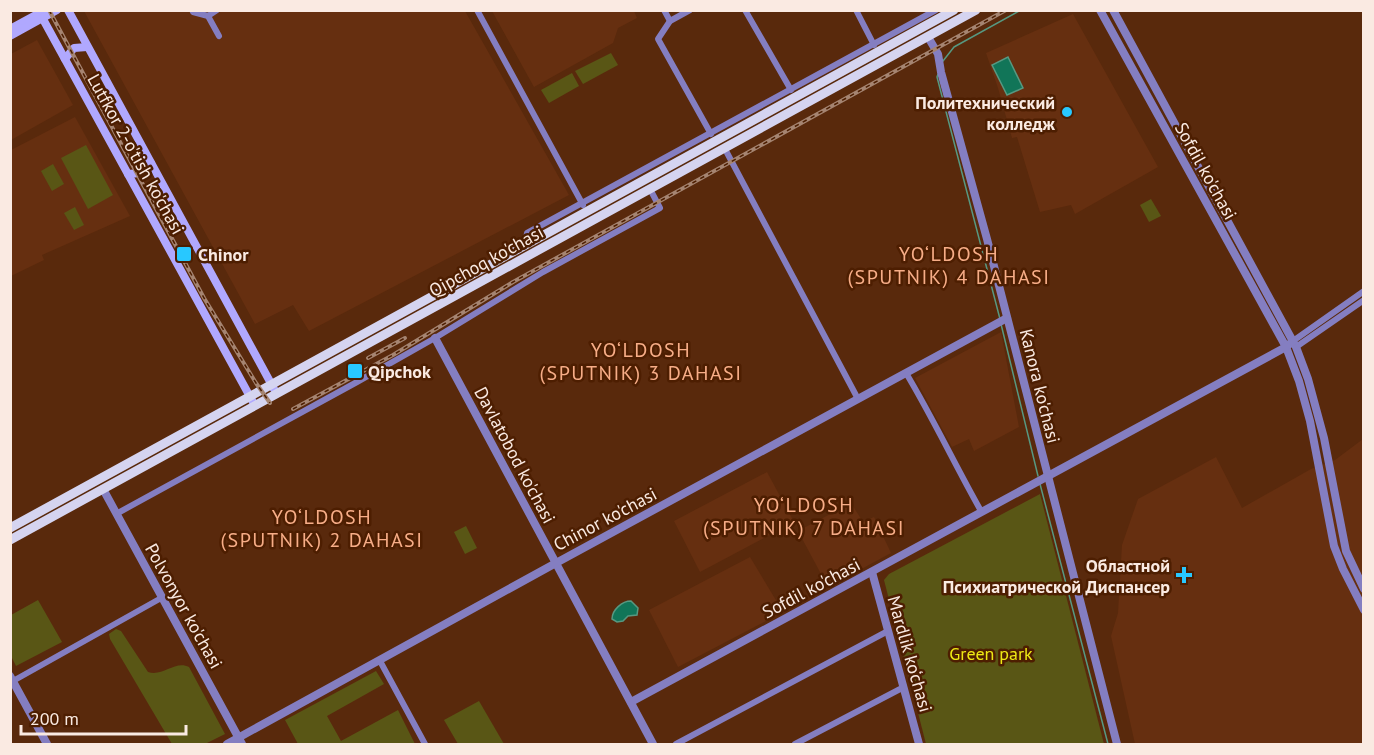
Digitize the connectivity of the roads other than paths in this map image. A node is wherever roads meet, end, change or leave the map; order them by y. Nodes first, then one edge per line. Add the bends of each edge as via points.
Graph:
1 (57, 10) edge
2 (68, 10) edge
3 (192, 10) edge
4 (217, 10) edge
5 (477, 10) edge
6 (664, 10) edge
7 (690, 10) edge
8 (745, 10) edge
9 (855, 10) edge
10 (954, 10) edge
11 (976, 10) edge
12 (1100, 10) edge
13 (1113, 10) edge
14 (42, 13) edge
15 (940, 13) edge
16 (208, 16) junction
17 (670, 21) junction
18 (950, 25) junction
19 (10, 29) edge
20 (10, 36) edge
21 (219, 36) dead end
22 (928, 37) junction
23 (874, 45) junction
24 (87, 47) junction
25 (65, 59) junction
26 (790, 90) junction
27 (711, 134) junction
28 (1183, 138) junction
29 (1174, 143) junction
30 (724, 148) junction
31 (151, 163) junction
32 (664, 170) junction
33 (129, 174) junction
34 (669, 179) junction
35 (650, 189) junction
36 (585, 208) junction
37 (525, 246) junction
38 (530, 255) junction
39 (1364, 291) edge
40 (1364, 300) edge
41 (1003, 320) junction
42 (370, 331) junction
43 (435, 338) junction
44 (376, 340) junction
45 (1295, 344) junction
46 (1286, 347) junction
47 (906, 373) junction
48 (272, 384) junction
49 (277, 394) junction
50 (250, 396) junction
51 (858, 399) junction
52 (256, 406) junction
53 (110, 473) junction
54 (1042, 478) junction
55 (115, 483) junction
56 (103, 489) junction
57 (981, 511) junction
58 (116, 514) junction
59 (10, 528) edge
60 (10, 540) edge
61 (556, 563) junction
62 (872, 572) junction
63 (1364, 589) edge
64 (163, 597) junction
65 (1364, 610) edge
66 (888, 631) junction
67 (380, 661) junction
68 (12, 679) edge
69 (904, 687) junction
70 (631, 702) junction
71 (240, 741) edge
72 (916, 743) edge
73 (47, 744) edge
74 (227, 744) edge
75 (425, 744) edge
76 (653, 744) edge
77 (676, 744) edge
78 (795, 744) edge
79 (1117, 744) edge

1 - 14 main road
2 - 24 main road, Lutfkor 2-o'tish ko'chasi
3 - 16 street
4 - 16 street
5 - 36 street
6 - 17 street
7 - 17 street
8 - 26 street
9 - 23 street
10 - 15 main road, Qipchoq ko'chasi
11 - 18 main road, Qipchoq ko'chasi
12 - 29 street, Sofdil ko'chasi
13 - 28 street, Sofdil ko'chasi
14 - 19 main road
14 - 20 main road
14 - 25 main road, Lutfkor 2-o'tish ko'chasi
15 - 18 main road
15 - 23 street, Qipchoq ko'chasi
15 - 32 main road, Qipchoq ko'chasi
16 - 21 street
17 - 27 street via 658,39
18 - 22 main road, Qipchoq ko'chasi
22 - 30 main road, Qipchoq ko'chasi
22 - 41 street, Kanora ko'chasi via 938,54
23 - 26 street, Qipchoq ko'chasi
24 - 25 main road via 74,48
24 - 31 main road, Lutfkor 2-o'tish ko'chasi
25 - 33 main road, Lutfkor 2-o'tish ko'chasi
26 - 27 street, Qipchoq ko'chasi
27 - 36 street, Qipchoq ko'chasi
28 - 29 street
28 - 45 street, Sofdil ko'chasi
29 - 46 street, Sofdil ko'chasi
30 - 34 main road, Qipchoq ko'chasi
30 - 51 street
31 - 33 main road via 141,172
31 - 48 main road, Lutfkor 2-o'tish ko'chasi
32 - 34 main road
32 - 36 main road, Qipchoq ko'chasi
33 - 50 main road, Lutfkor 2-o'tish ko'chasi
34 - 35 main road, Qipchoq ko'chasi
35 - 38 main road, Qipchoq ko'chasi
35 - 43 street via 660,208 543,272
36 - 37 main road, Qipchoq ko'chasi
37 - 38 main road
37 - 42 main road, Qipchoq ko'chasi
38 - 44 main road, Qipchoq ko'chasi
39 - 45 street, Sofdil ko'chasi
40 - 45 street, Sofdil ko'chasi
41 - 47 street, Chinor ko'chasi
41 - 54 street, Kanora ko'chasi
42 - 44 main road
42 - 48 main road, Qipchoq ko'chasi
43 - 58 street
43 - 61 street, Davlatobod ko'chasi
44 - 49 main road, Qipchoq ko'chasi
45 - 46 street, Sofdil ko'chasi
45 - 63 street via 1324,438 1346,551
46 - 54 street, Sofdil ko'chasi
46 - 65 street via 1308,412 1334,546
47 - 51 street, Chinor ko'chasi
47 - 57 street
48 - 49 main road, Lutfkor 2-o'tish ko'chasi
48 - 50 main road, Qipchoq ko'chasi
49 - 52 main road, Qipchoq ko'chasi
50 - 52 main road, Lutfkor 2-o'tish ko'chasi
50 - 53 main road, Qipchoq ko'chasi
51 - 61 street, Chinor ko'chasi
52 - 55 main road, Qipchoq ko'chasi
53 - 55 main road
53 - 59 main road, Qipchoq ko'chasi
54 - 57 street, Sofdil ko'chasi
54 - 79 street, Kanora ko'chasi
55 - 56 main road, Qipchoq ko'chasi
56 - 58 street, Polvonyor ko'chasi
56 - 60 main road, Qipchoq ko'chasi
57 - 62 street, Sofdil ko'chasi
58 - 64 street, Polvonyor ko'chasi
61 - 67 street, Chinor ko'chasi
61 - 70 street, Davlatobod ko'chasi
62 - 66 street, Mardlik ko‘chasi
62 - 70 street, Sofdil ko'chasi
64 - 68 street
64 - 71 street, Polvonyor ko'chasi
66 - 69 street, Mardlik ko‘chasi
66 - 77 street
67 - 71 street, Chinor ko'chasi
67 - 75 street
68 - 73 street
69 - 72 street, Mardlik ko‘chasi
69 - 78 street
70 - 76 street, Davlatobod ko'chasi
71 - 74 street, Chinor ko'chasi

